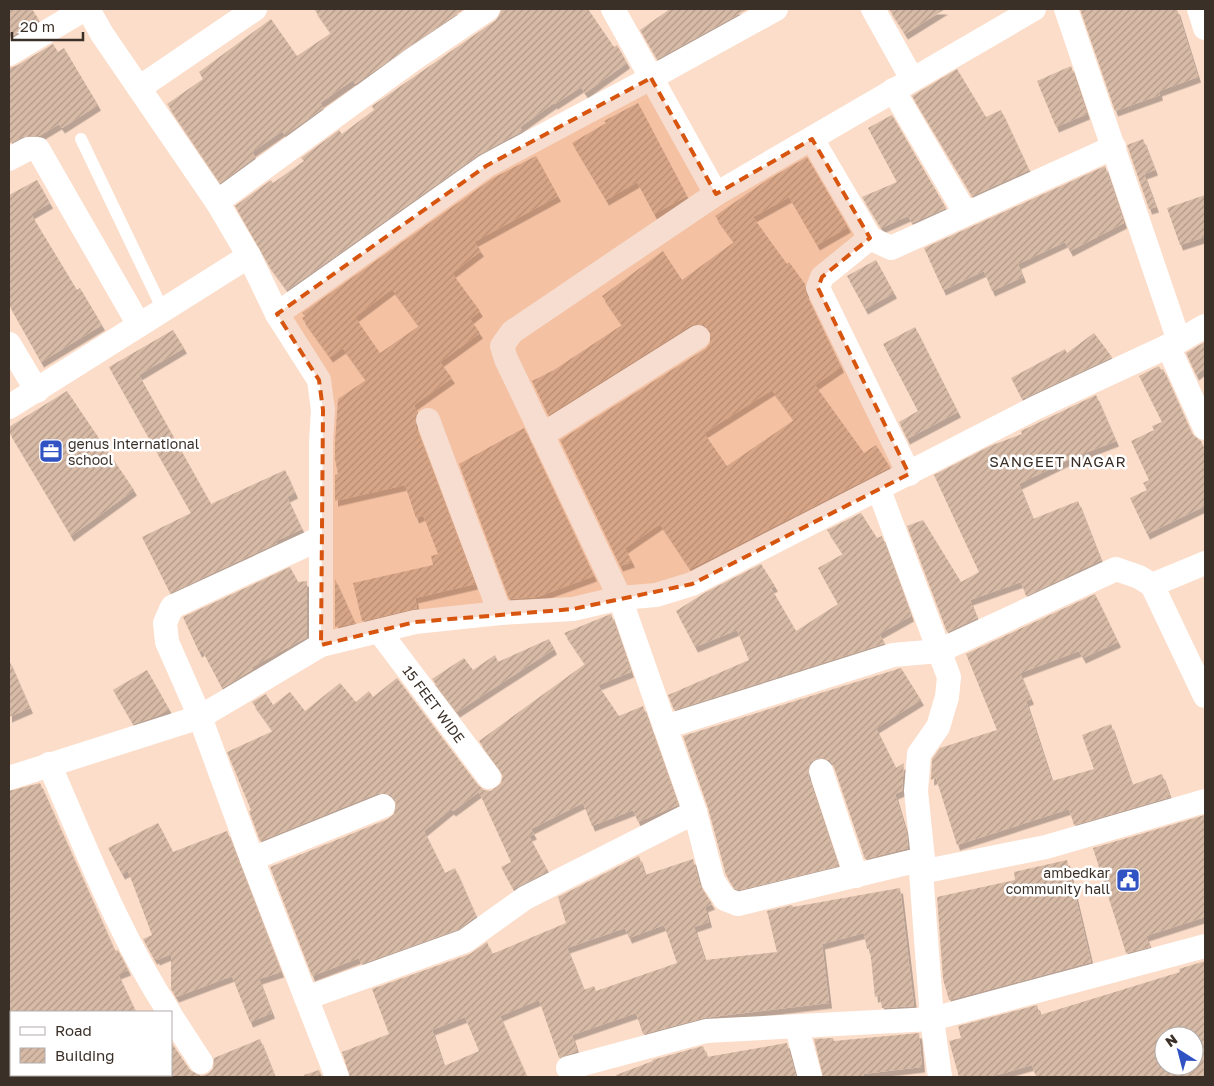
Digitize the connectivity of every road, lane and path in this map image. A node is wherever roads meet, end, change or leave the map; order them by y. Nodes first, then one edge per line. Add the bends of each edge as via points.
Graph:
1 (86, 9) edge
2 (255, 9) edge
3 (488, 9) edge
4 (612, 9) edge
5 (873, 9) edge
6 (1034, 9) edge
7 (1066, 9) edge
8 (1199, 9) edge
9 (770, 10) edge
10 (1205, 28) edge
11 (9, 54) edge
12 (651, 78) junction
13 (902, 84) junction
14 (139, 88) junction
15 (81, 139) dead end
16 (812, 139) junction
17 (1114, 147) junction
18 (9, 159) edge
19 (716, 194) junction
20 (217, 202) junction
21 (966, 214) junction
22 (870, 238) junction
23 (249, 256) junction
24 (163, 310) junction
25 (277, 314) junction
26 (139, 325) junction
27 (1205, 326) edge
28 (698, 337) dead end
29 (1174, 343) junction
30 (9, 344) edge
31 (36, 391) junction
32 (9, 407) edge
33 (428, 420) dead end
34 (1205, 428) edge
35 (542, 435) junction
36 (910, 474) junction
37 (879, 490) junction
38 (321, 538) junction
39 (1205, 563) edge
40 (1152, 585) junction
41 (620, 598) junction
42 (500, 613) junction
43 (379, 631) junction
44 (321, 646) junction
45 (939, 651) junction
46 (1205, 696) edge
47 (200, 717) junction
48 (665, 727) junction
49 (49, 764) junction
50 (821, 771) dead end
51 (489, 777) dead end
52 (9, 778) edge
53 (1205, 801) edge
54 (383, 806) dead end
55 (696, 812) junction
56 (252, 859) junction
57 (922, 866) junction
58 (856, 876) junction
59 (1205, 946) edge
60 (306, 998) junction
61 (168, 1011) edge
62 (172, 1017) edge
63 (932, 1019) junction
64 (797, 1028) junction
65 (202, 1062) dead end
66 (568, 1068) dead end
67 (337, 1077) edge
68 (810, 1077) edge
69 (940, 1077) edge

1 - 11 street
1 - 14 street
2 - 14 street
3 - 20 street via 412,60
4 - 12 street
5 - 13 street
6 - 13 street
7 - 17 street
8 - 10 street
9 - 12 street
12 - 19 street
12 - 25 street via 486,166
13 - 16 street
13 - 21 street
14 - 20 street
15 - 24 lane
16 - 19 street
16 - 22 street
17 - 21 street
17 - 29 street
18 - 26 street via 28,149 38,149
19 - 35 street via 512,332 502,346
20 - 23 street
21 - 22 street via 891,248
22 - 36 street via 822,277 818,288
23 - 24 street
23 - 25 street
24 - 26 street
25 - 38 street via 318,380 323,410
26 - 31 street
27 - 29 street
28 - 35 street
29 - 34 street
29 - 36 street via 1034,408
30 - 31 street
31 - 32 street
33 - 42 street
35 - 41 street
36 - 37 street
37 - 41 street via 692,584 656,595
37 - 45 street
38 - 44 street
38 - 47 street via 172,607 165,623 167,642
39 - 40 street
40 - 45 street via 1139,576 1116,569
40 - 46 street
41 - 42 street via 573,609
41 - 48 street
42 - 43 street via 415,622
43 - 44 street
43 - 51 street, 15 FEET WIDE
44 - 47 street
45 - 48 street via 894,655
45 - 57 street via 949,677 947,698 938,727 919,754 916,791
47 - 49 street
47 - 56 street
48 - 55 street
49 - 52 street
49 - 61 street via 115,913 147,979
50 - 58 street
53 - 57 street via 1046,847
54 - 56 street
55 - 58 street via 713,881 725,899 738,904
55 - 60 street via 525,898 465,941
56 - 60 street
57 - 58 street
57 - 63 street
59 - 63 street
60 - 67 street
62 - 65 street
63 - 64 street
63 - 69 street
64 - 66 street via 706,1031
64 - 68 street

